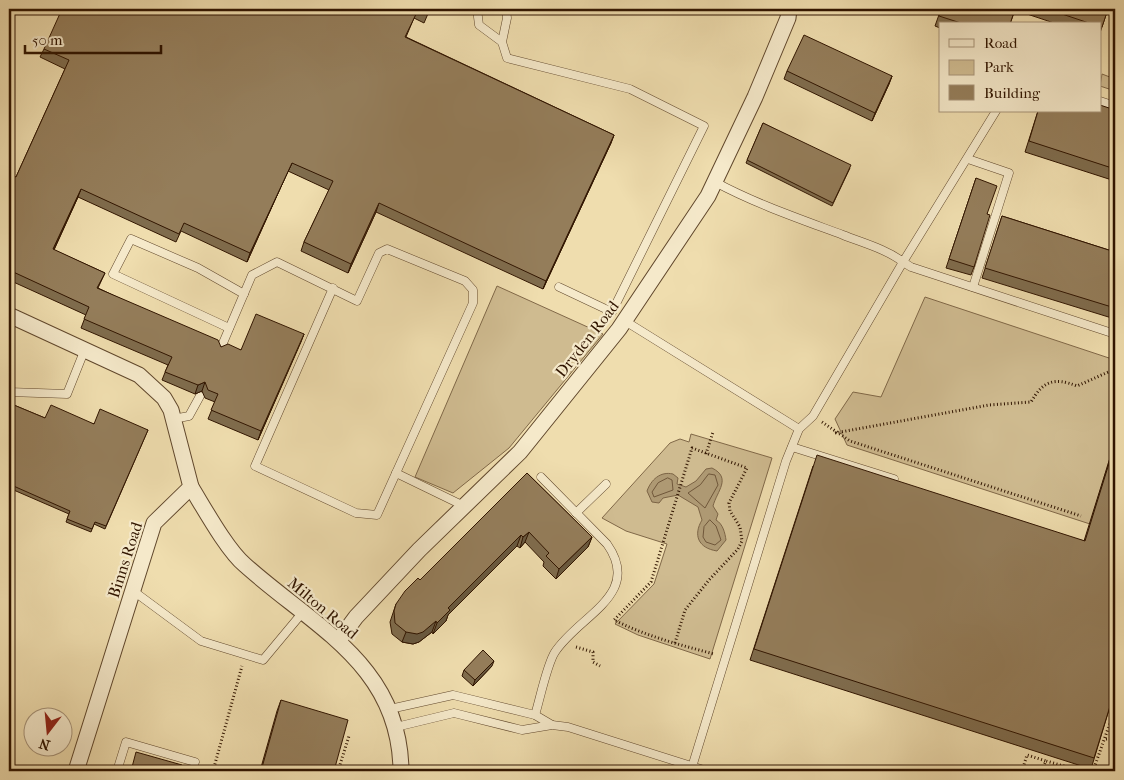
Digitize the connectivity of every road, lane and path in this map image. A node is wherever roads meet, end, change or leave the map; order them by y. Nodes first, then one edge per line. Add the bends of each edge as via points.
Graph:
1 (477, 9) edge
2 (506, 9) edge
3 (789, 9) edge
4 (502, 42) junction
5 (1102, 102) edge
6 (1115, 106) edge
7 (995, 112) edge
8 (968, 160) junction
9 (715, 182) junction
10 (903, 262) junction
11 (559, 286) dead end
12 (333, 288) junction
13 (972, 288) junction
14 (244, 294) junction
15 (9, 316) edge
16 (624, 321) junction
17 (229, 328) junction
18 (1115, 334) edge
19 (86, 349) junction
20 (220, 350) edge
21 (1115, 369) edge
22 (9, 392) edge
23 (200, 396) edge
24 (813, 416) junction
25 (173, 419) junction
26 (799, 429) junction
27 (713, 432) dead end
28 (835, 433) junction
29 (792, 447) junction
30 (706, 454) junction
31 (396, 473) junction
32 (541, 477) dead end
33 (894, 479) edge
34 (606, 484) dead end
35 (191, 487) junction
36 (464, 506) junction
37 (576, 513) junction
38 (1081, 516) dead end
39 (132, 590) junction
40 (303, 612) junction
41 (339, 640) junction
42 (563, 643) junction
43 (676, 643) junction
44 (245, 654) junction
45 (726, 658) junction
46 (600, 666) dead end
47 (390, 709) junction
48 (1115, 709) edge
49 (535, 714) junction
50 (552, 725) junction
51 (396, 727) junction
52 (349, 736) edge
53 (1115, 738) edge
54 (1106, 739) junction
55 (1046, 761) junction
56 (195, 762) dead end
57 (692, 767) junction
58 (1115, 767) edge
59 (1044, 769) edge
60 (76, 771) edge
61 (117, 771) edge
62 (213, 771) edge
63 (338, 771) edge
64 (401, 771) edge
65 (705, 771) edge
66 (1022, 771) edge
67 (1038, 771) edge
68 (1082, 771) edge
69 (1093, 771) edge
70 (1112, 771) edge

1 - 4 lane via 479,25
2 - 4 lane
3 - 9 street, Dryden Road via 755,97
4 - 11 lane via 507,58 630,89 704,126 612,312
5 - 6 lane
7 - 8 lane
8 - 10 lane
8 - 13 lane via 1009,173
9 - 10 lane via 747,200 871,246
9 - 16 street, Dryden Road
10 - 13 lane
10 - 24 lane
12 - 14 lane via 277,262 252,275
12 - 31 lane via 255,466 356,513 377,516
12 - 31 lane via 357,301 379,253 387,250 465,281 474,290 473,302
13 - 18 lane
14 - 17 lane
14 - 17 lane via 198,268 131,239 113,274
15 - 19 street
16 - 26 lane
16 - 36 street, Dryden Road via 520,452
17 - 20 lane
19 - 22 lane via 67,394
19 - 25 street via 139,375 164,398
21 - 28 path via 1077,386 1062,380 1049,383 1037,391 1031,402 989,405
23 - 25 lane via 190,416
24 - 26 lane
24 - 28 path
25 - 35 street
26 - 29 lane
27 - 30 path
28 - 38 path via 850,441
29 - 33 lane
29 - 45 lane
30 - 43 path via 747,468 729,503 740,527 742,541 685,610
30 - 43 path via 692,448 651,582 614,620 638,632
31 - 36 lane
32 - 37 lane
34 - 37 lane
35 - 39 street, Binns Road via 154,523
35 - 40 street, Milton Road via 243,564
36 - 41 street, Dryden Road via 418,550
37 - 42 lane via 607,544 616,556 619,569 610,597
39 - 44 lane via 201,641
39 - 60 street, Binns Road
40 - 41 street, Milton Road
40 - 44 lane via 263,660
41 - 47 street, Milton Road via 368,674
42 - 46 path via 593,652 593,662
42 - 49 lane via 554,652
43 - 45 path
44 - 62 path
45 - 57 lane
47 - 49 lane via 454,696
47 - 51 street, Milton Road
48 - 54 path
49 - 50 lane
50 - 51 lane via 522,730 454,712
50 - 57 lane via 568,727
51 - 64 street, Milton Road
52 - 63 path
53 - 54 path
54 - 69 path
55 - 59 path
55 - 66 path via 1027,755
55 - 68 path
56 - 61 lane via 126,742
57 - 65 lane
58 - 70 lane
59 - 67 path

